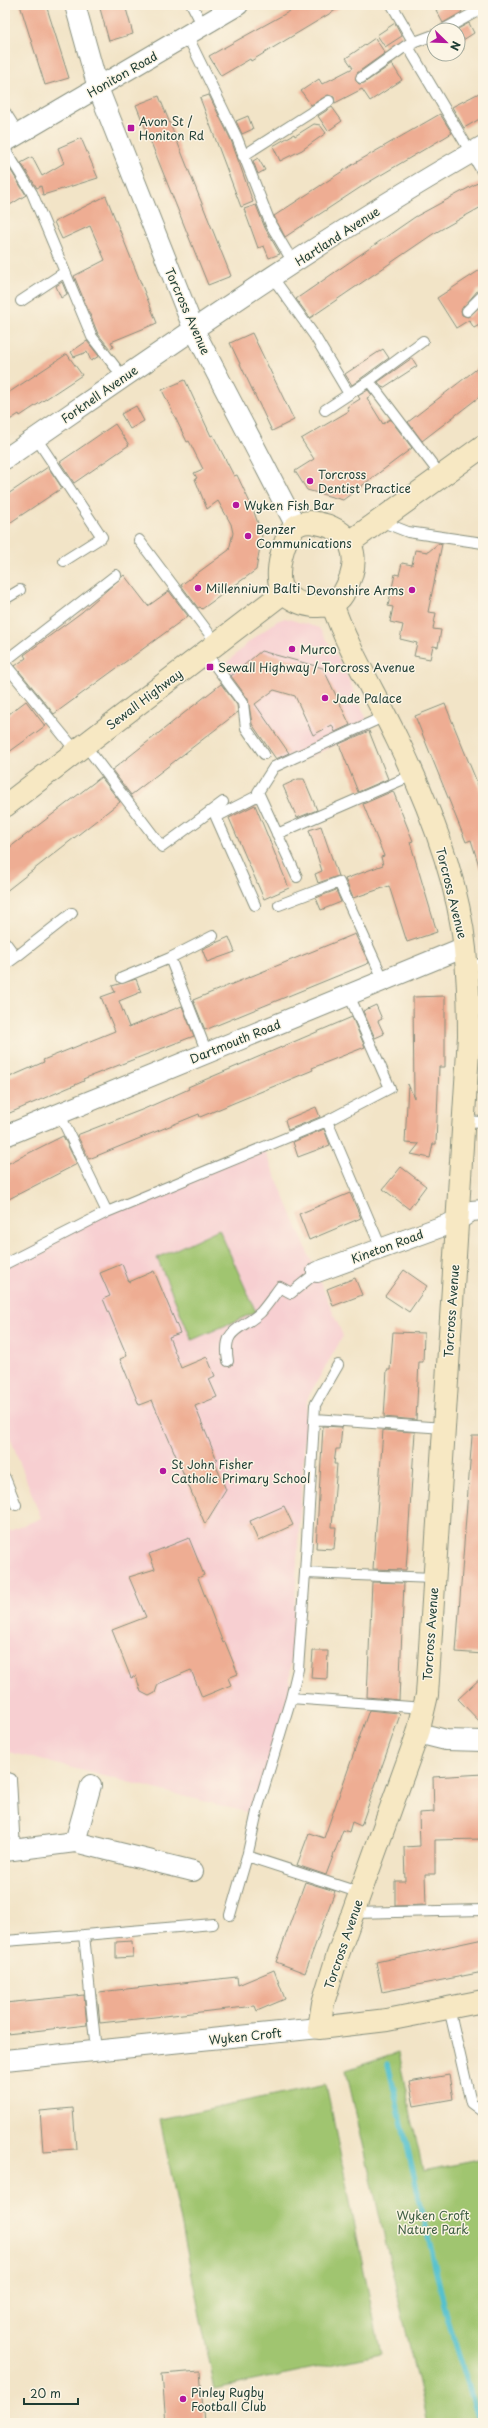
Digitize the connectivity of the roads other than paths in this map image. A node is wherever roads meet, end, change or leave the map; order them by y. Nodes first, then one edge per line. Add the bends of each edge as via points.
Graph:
1 (74, 5) edge
2 (192, 5) edge
3 (238, 5) edge
4 (392, 5) edge
5 (483, 8) edge
6 (458, 22) edge
7 (195, 31) junction
8 (426, 38) edge
9 (411, 44) junction
10 (362, 78) dead end
11 (98, 88) junction
12 (329, 101) dead end
13 (5, 112) edge
14 (12, 138) edge
15 (5, 149) edge
16 (477, 149) edge
17 (244, 156) junction
18 (483, 173) edge
19 (294, 264) junction
20 (65, 272) junction
21 (273, 278) junction
22 (483, 295) edge
23 (21, 301) dead end
24 (467, 311) dead end
25 (194, 330) junction
26 (423, 341) dead end
27 (123, 377) junction
28 (369, 381) junction
29 (349, 394) junction
30 (325, 410) dead end
31 (36, 438) junction
32 (482, 451) edge
33 (5, 459) edge
34 (442, 477) junction
35 (380, 522) junction
36 (296, 526) junction
37 (138, 540) dead end
38 (350, 542) junction
39 (483, 543) edge
40 (64, 561) dead end
41 (116, 575) dead end
42 (20, 590) dead end
43 (284, 592) junction
44 (5, 599) edge
45 (332, 603) junction
46 (211, 648) junction
47 (5, 661) edge
48 (5, 664) edge
49 (385, 716) junction
50 (80, 748) junction
51 (264, 754) dead end
52 (413, 775) junction
53 (259, 795) junction
54 (223, 802) dead end
55 (5, 806) edge
56 (277, 834) junction
57 (297, 877) dead end
58 (255, 905) dead end
59 (279, 906) dead end
60 (72, 913) dead end
61 (213, 936) dead end
62 (5, 942) edge
63 (16, 957) junction
64 (170, 958) junction
65 (472, 959) edge
66 (5, 965) edge
67 (122, 978) dead end
68 (384, 981) junction
69 (349, 995) junction
70 (207, 1053) junction
71 (59, 1114) junction
72 (327, 1121) junction
73 (474, 1121) edge
74 (5, 1136) edge
75 (483, 1210) edge
76 (108, 1212) junction
77 (457, 1221) junction
78 (381, 1248) junction
79 (5, 1264) edge
80 (317, 1272) joint
81 (228, 1361) dead end
82 (338, 1365) dead end
83 (315, 1420) junction
84 (444, 1428) junction
85 (5, 1478) edge
86 (16, 1505) dead end
87 (305, 1573) junction
88 (434, 1578) junction
89 (291, 1698) junction
90 (424, 1708) junction
91 (418, 1732) junction
92 (483, 1743) edge
93 (5, 1777) edge
94 (91, 1786) dead end
95 (75, 1842) junction
96 (10, 1851) edge
97 (247, 1857) junction
98 (193, 1871) dead end
99 (357, 1903) junction
100 (483, 1910) edge
101 (230, 1915) dead end
102 (213, 1924) dead end
103 (84, 1935) junction
104 (5, 1941) edge
105 (483, 2001) edge
106 (449, 2008) junction
107 (319, 2028) junction
108 (96, 2051) junction
109 (5, 2060) edge
110 (483, 2112) edge

1 - 11 street, Torcross Avenue
2 - 7 lane
3 - 7 street, Honiton Road
4 - 9 lane
5 - 6 lane
7 - 11 street, Honiton Road
7 - 17 lane via 213,86
8 - 9 lane
9 - 10 lane
9 - 16 lane via 452,125
11 - 14 street, Honiton Road
11 - 25 street, Torcross Avenue
12 - 17 lane
13 - 14 lane
15 - 20 lane via 32,193
16 - 18 lane
16 - 19 street, Hartland Avenue
17 - 19 lane via 271,225
19 - 21 street, Hartland Avenue
20 - 23 lane
20 - 27 lane via 92,337
21 - 25 street, Hartland Avenue
21 - 29 lane via 314,335
22 - 24 lane
25 - 27 street, Forknell Avenue
25 - 36 street, Torcross Avenue
26 - 28 lane
27 - 31 street, Forknell Avenue
28 - 29 lane
28 - 34 lane
29 - 30 lane
31 - 33 street, Forknell Avenue
31 - 40 lane via 102,537
32 - 34 street
34 - 35 street
35 - 38 street
35 - 39 lane via 408,532
36 - 38 street via 310,522 328,526 343,533
36 - 43 street via 283,546 279,582
37 - 46 lane
38 - 45 street via 354,556 346,587 342,597
41 - 47 lane
42 - 44 lane
43 - 45 street via 294,600 312,605
43 - 46 street, Sewall Highway
45 - 49 street, Torcross Avenue via 342,634
46 - 50 street, Sewall Highway
46 - 51 lane via 243,703 246,728
48 - 50 lane
49 - 52 street, Torcross Avenue
49 - 53 lane via 274,767 258,792
50 - 54 lane via 162,847
50 - 55 street, Sewall Highway
52 - 56 lane
52 - 65 street, Torcross Avenue via 442,851
53 - 56 lane
53 - 58 lane via 216,817
56 - 57 lane
59 - 68 lane via 339,882
60 - 63 lane
61 - 64 lane
62 - 63 lane
63 - 66 lane
64 - 67 lane
64 - 70 lane
65 - 68 street, Dartmouth Road
65 - 73 street, Torcross Avenue via 469,1036
68 - 69 street, Dartmouth Road
69 - 70 street, Dartmouth Road
69 - 72 lane via 390,1088
70 - 71 street, Dartmouth Road
71 - 74 street, Dartmouth Road
71 - 76 lane
72 - 76 lane
72 - 78 lane
73 - 77 street, Torcross Avenue
75 - 77 street, Kineton Road via 471,1211
76 - 79 lane
77 - 78 street, Kineton Road
77 - 84 street, Torcross Avenue
78 - 80 street, Kineton Road
80 - 81 lane via 291,1293 280,1287 260,1312 234,1330 228,1339 226,1349
82 - 83 lane via 315,1405
83 - 84 lane
83 - 87 lane
84 - 88 street, Torcross Avenue
85 - 86 lane
87 - 88 lane
87 - 89 lane via 298,1669
88 - 90 street, Torcross Avenue
89 - 90 lane
89 - 97 lane via 258,1807
90 - 91 street, Torcross Avenue
91 - 92 street via 446,1740
91 - 99 street, Torcross Avenue
93 - 96 lane via 11,1779
94 - 95 street
95 - 96 street
95 - 98 street
97 - 99 lane
97 - 101 lane
99 - 100 lane
99 - 107 street, Torcross Avenue via 329,1981
102 - 103 lane
103 - 104 lane
103 - 108 lane
105 - 106 street, Wyken Croft
106 - 107 street, Wyken Croft via 387,2020
106 - 110 lane via 471,2103
107 - 108 street, Wyken Croft
108 - 109 street, Wyken Croft

